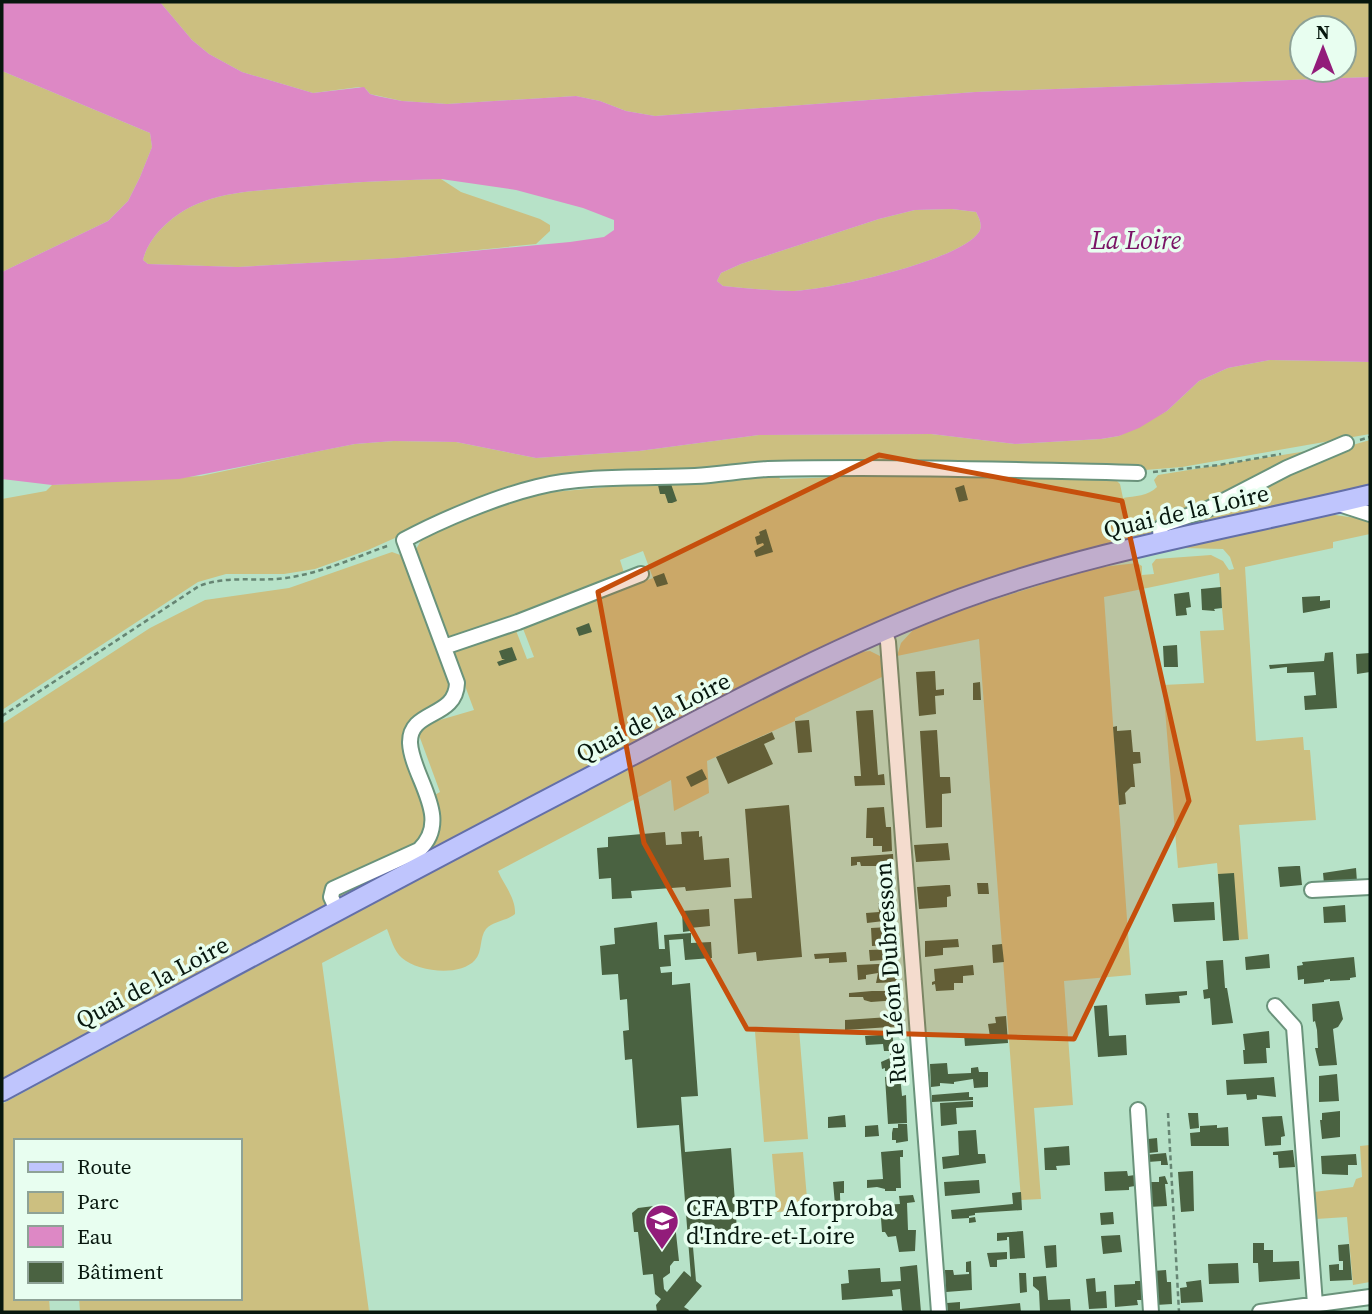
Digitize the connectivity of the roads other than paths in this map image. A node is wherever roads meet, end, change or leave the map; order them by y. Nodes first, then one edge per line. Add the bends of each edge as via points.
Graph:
1 (1346, 443) road end
2 (1139, 474) road end
3 (1370, 495) edge
4 (1336, 503) junction
5 (1370, 514) edge
6 (1161, 541) junction
7 (640, 574) dead end
8 (884, 631) junction
9 (444, 647) junction
10 (1370, 887) edge
11 (1312, 890) dead end
12 (337, 910) junction
13 (1275, 1006) dead end
14 (2, 1091) edge
15 (1138, 1110) dead end
16 (1370, 1297) edge
17 (1315, 1304) junction
18 (939, 1312) edge
19 (1151, 1312) edge
20 (1260, 1312) edge

1 - 6 street via 1208,509 1164,524
2 - 9 street via 768,469 552,484 512,495 404,540
3 - 4 main road, Quai de la Loire
4 - 5 street
4 - 6 main road, Quai de la Loire
6 - 8 main road, Quai de la Loire via 1029,576
7 - 9 street
8 - 12 main road, Quai de la Loire via 795,672
8 - 18 street, Rue Léon Dubresson
9 - 12 street via 456,694 448,705 416,724 410,740 432,814 428,841 410,855 333,889
10 - 11 street
12 - 14 main road, Quai de la Loire
13 - 17 street via 1294,1027
15 - 19 street
16 - 17 street
17 - 20 street

